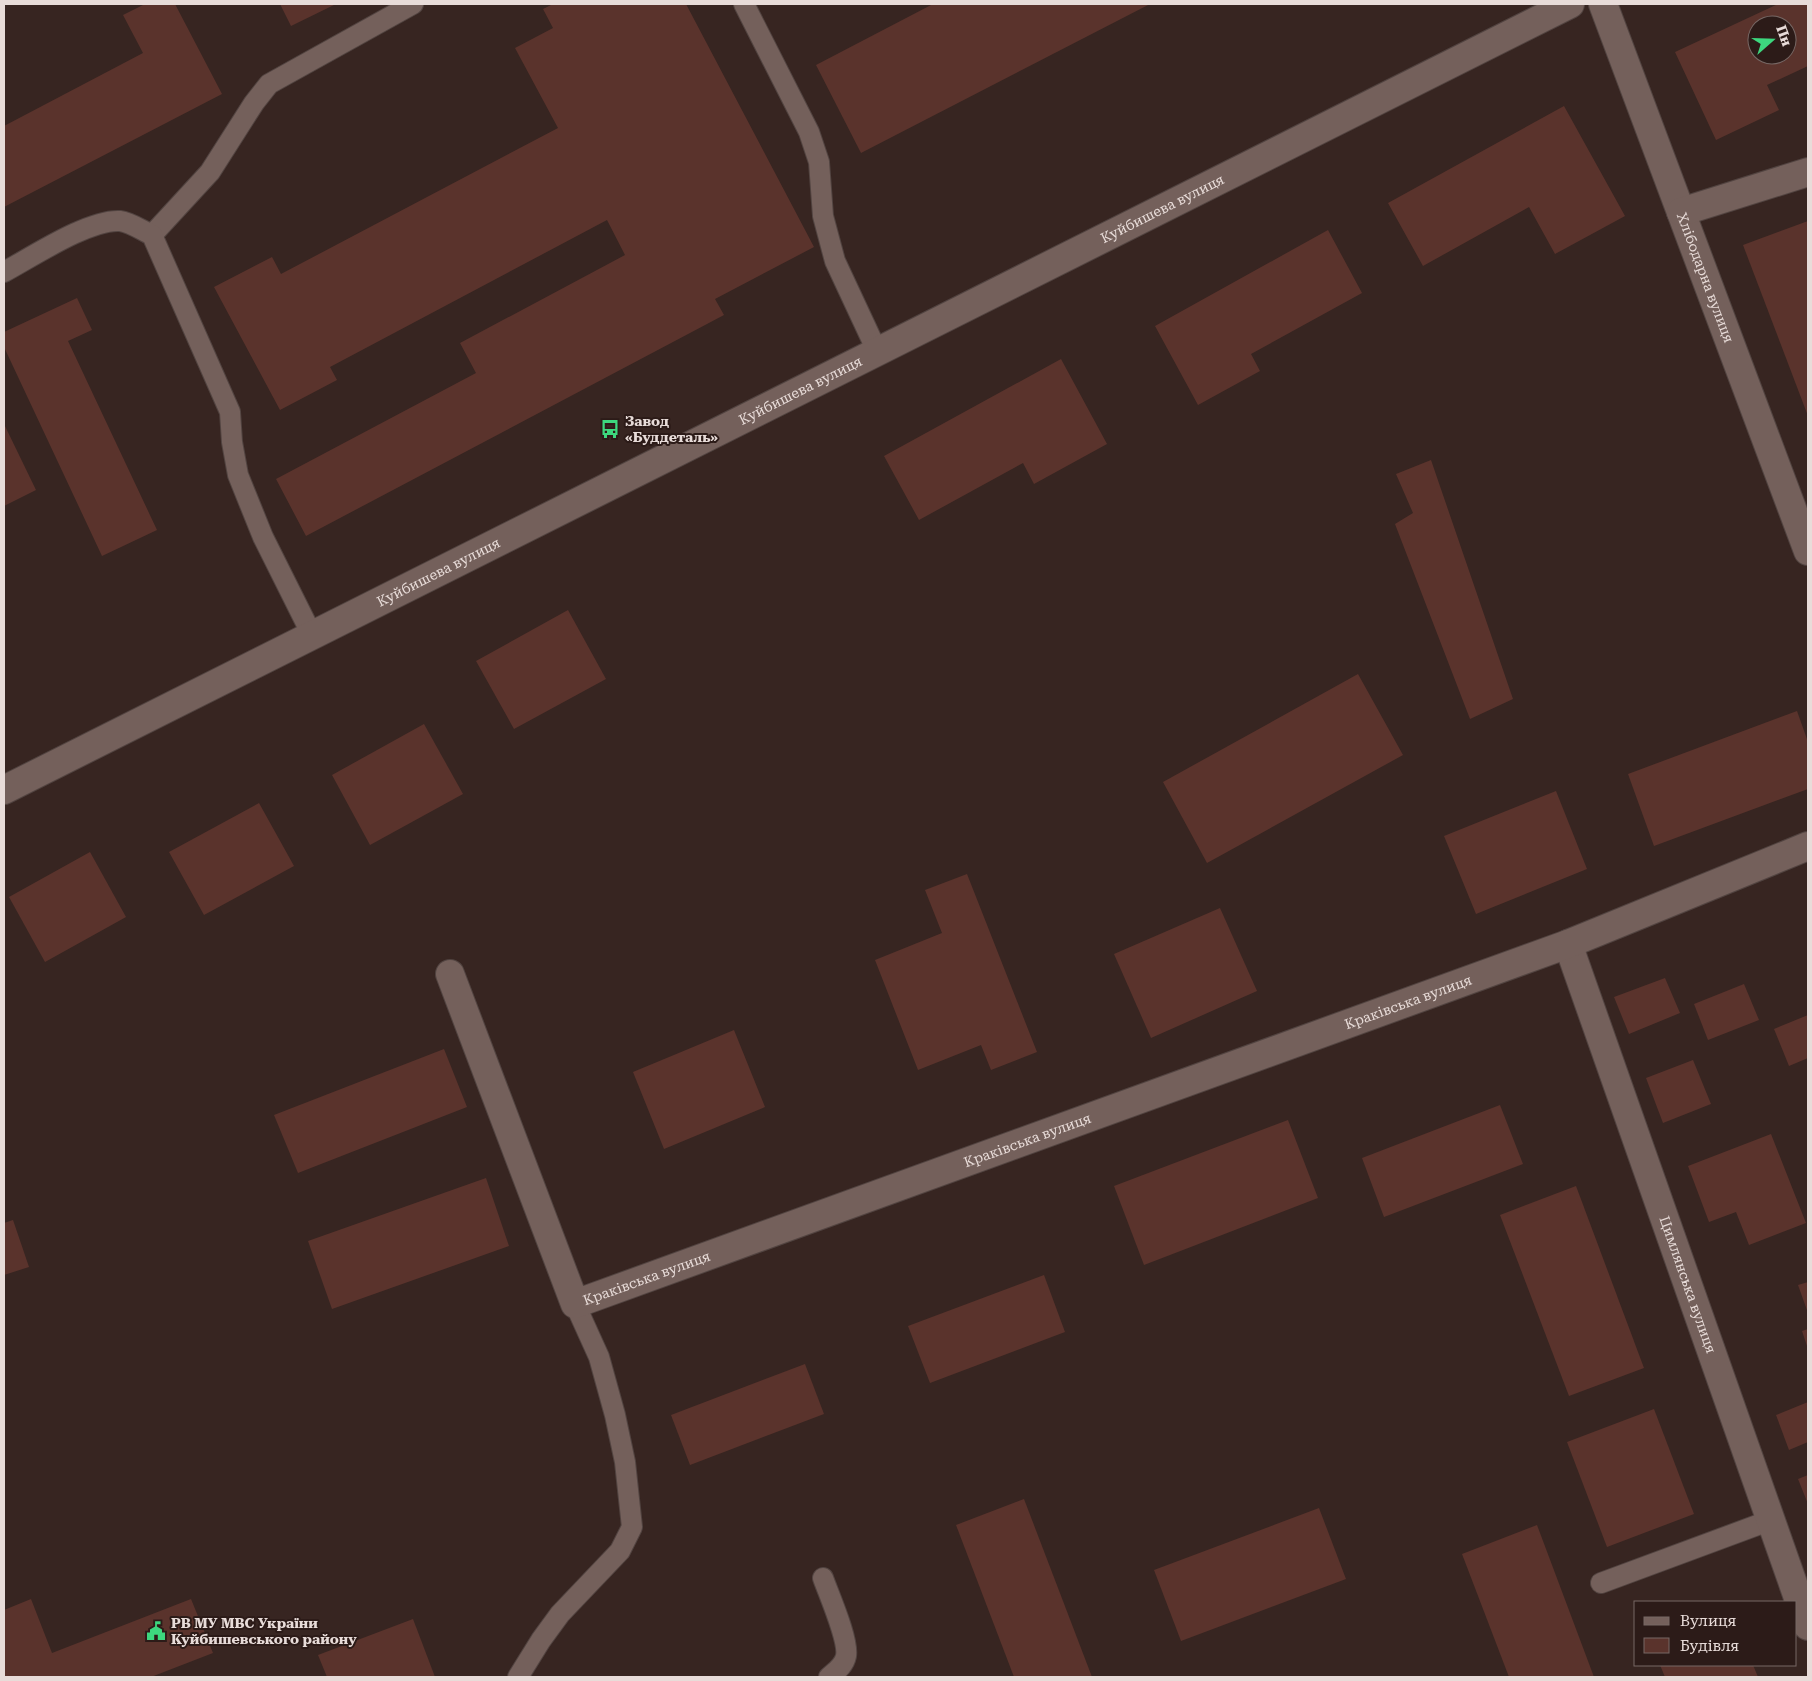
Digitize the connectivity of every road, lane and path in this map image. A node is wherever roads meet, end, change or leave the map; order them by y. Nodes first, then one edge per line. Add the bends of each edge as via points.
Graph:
1 (413, 4) edge
2 (744, 4) edge
3 (1570, 4) edge
4 (1603, 4) edge
5 (1808, 172) edge
6 (1681, 212) junction
7 (152, 235) junction
8 (4, 272) edge
9 (877, 351) junction
10 (1808, 551) edge
11 (312, 635) junction
12 (4, 790) edge
13 (1808, 846) edge
14 (1568, 944) junction
15 (450, 974) dead end
16 (575, 1304) junction
17 (1771, 1520) junction
18 (823, 1578) dead end
19 (1602, 1583) dead end
20 (1808, 1626) edge
21 (518, 1677) edge
22 (829, 1677) edge

1 - 7 lane via 269,84 210,172
2 - 9 lane via 809,132 818,162 822,216 835,261
3 - 9 street, Куйбишева вулиця
4 - 6 street, Хлібодарна вулиця
5 - 6 street
6 - 10 street, Хлібодарна вулиця
7 - 8 lane via 121,221 98,224
7 - 11 lane via 230,412 238,475 263,537
9 - 11 street, Куйбишева вулиця
11 - 12 street, Куйбишева вулиця
13 - 14 street, Краківська вулиця
14 - 16 street, Краківська вулиця
14 - 17 street, Цимлянська вулиця
15 - 16 street, Краківська вулиця
16 - 21 lane via 599,1357 615,1415 625,1462 632,1527 620,1551 560,1614
17 - 19 lane
17 - 20 street, Цимлянська вулиця
18 - 22 lane via 845,1641 846,1656 840,1668

